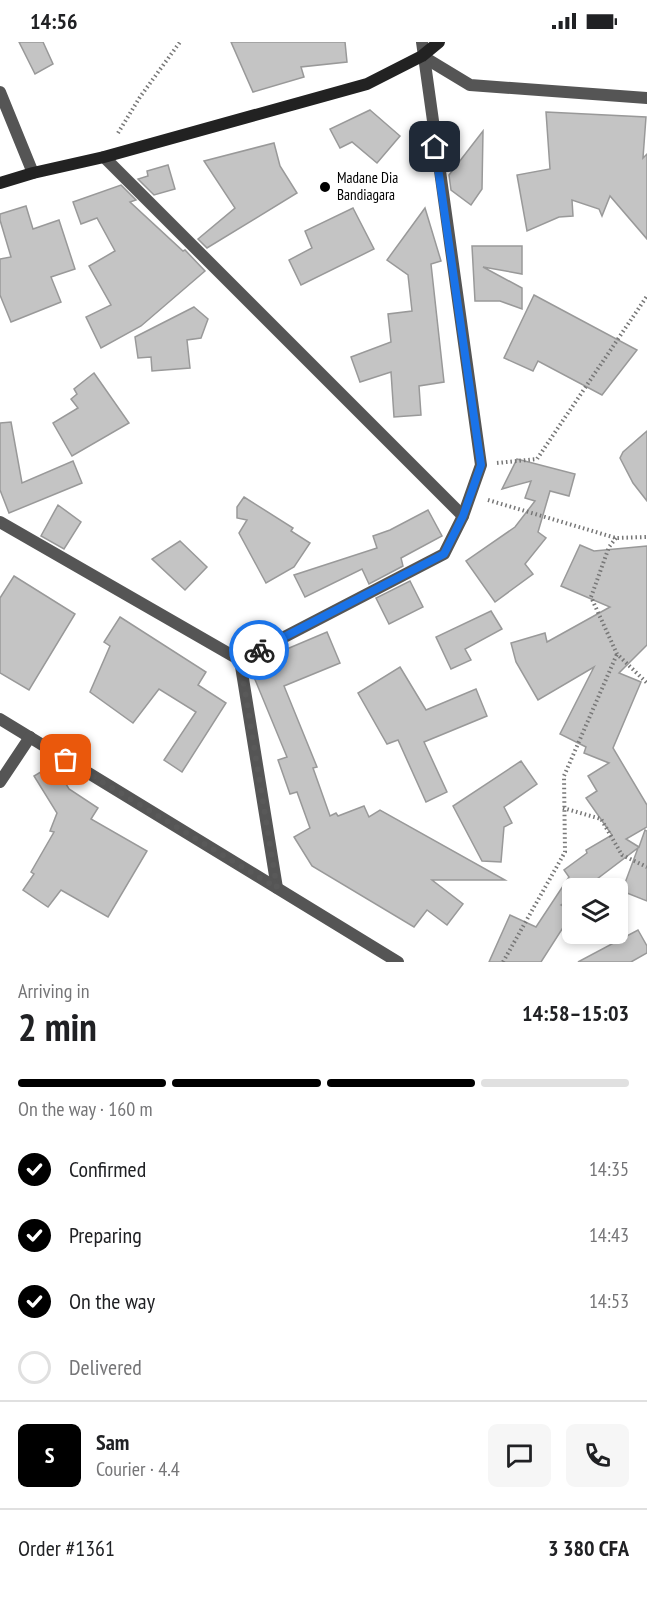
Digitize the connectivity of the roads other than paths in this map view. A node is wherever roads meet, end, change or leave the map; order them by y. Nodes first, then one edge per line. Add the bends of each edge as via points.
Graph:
1 (422, 42) edge
2 (439, 42) edge
3 (422, 56) junction
4 (0, 92) edge
5 (647, 98) edge
6 (104, 157) junction
7 (33, 173) junction
8 (0, 183) edge
9 (463, 516) junction
10 (0, 522) edge
11 (240, 660) junction
12 (0, 719) edge
13 (30, 737) junction
14 (0, 782) edge
15 (277, 888) junction
16 (398, 962) edge

1 - 3 street
2 - 3 main road
3 - 5 street via 470,85
3 - 6 main road via 367,84
3 - 9 street via 481,465
4 - 7 street
6 - 7 main road
6 - 9 street
7 - 8 main road
9 - 11 street via 444,554
10 - 11 street
11 - 15 street
12 - 13 street
13 - 14 street
13 - 15 street
15 - 16 street

